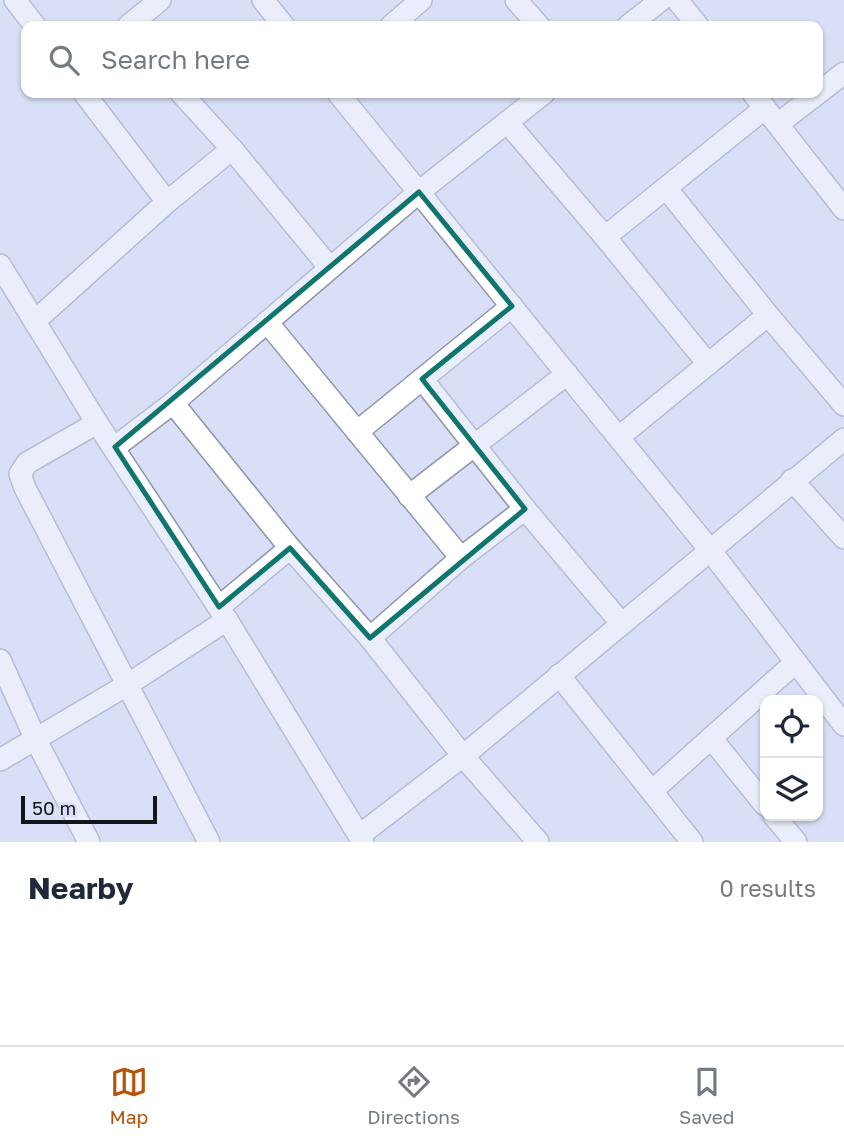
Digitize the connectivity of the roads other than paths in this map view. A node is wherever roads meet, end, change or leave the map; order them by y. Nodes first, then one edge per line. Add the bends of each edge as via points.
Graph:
1 (15, 0) edge
2 (160, 0) edge
3 (263, 0) edge
4 (516, 0) edge
5 (662, 0) edge
6 (677, 0) edge
7 (420, 1) edge
8 (31, 21) edge
9 (134, 21) edge
10 (280, 21) edge
11 (397, 21) edge
12 (535, 21) edge
13 (635, 21) edge
14 (694, 21) edge
15 (844, 73) edge
16 (823, 82) edge
17 (88, 98) edge
18 (186, 98) edge
19 (342, 98) edge
20 (538, 98) edge
21 (788, 98) edge
22 (766, 108) edge
23 (507, 122) junction
24 (232, 149) junction
25 (666, 188) junction
26 (419, 192) junction
27 (167, 202) junction
28 (844, 209) edge
29 (605, 237) junction
30 (0, 265) edge
31 (330, 268) junction
32 (512, 306) junction
33 (768, 315) junction
34 (36, 320) junction
35 (267, 322) junction
36 (708, 364) junction
37 (567, 374) junction
38 (422, 379) junction
39 (173, 403) junction
40 (844, 405) edge
41 (97, 423) junction
42 (357, 432) junction
43 (618, 437) junction
44 (844, 439) edge
45 (473, 445) junction
46 (114, 447) junction
47 (792, 480) junction
48 (409, 496) junction
49 (525, 509) junction
50 (844, 538) edge
51 (290, 548) junction
52 (710, 550) junction
53 (461, 558) junction
54 (223, 613) junction
55 (621, 623) junction
56 (370, 638) junction
57 (0, 660) edge
58 (796, 662) junction
59 (559, 676) junction
60 (127, 685) junction
61 (844, 725) edge
62 (711, 738) junction
63 (36, 740) junction
64 (463, 756) junction
65 (0, 760) edge
66 (652, 791) junction
67 (760, 798) edge
68 (778, 821) edge
69 (362, 838) edge
70 (89, 842) edge
71 (209, 842) edge
72 (538, 842) edge
73 (692, 842) edge
74 (796, 842) edge

1 - 8 street
2 - 9 street
3 - 10 street
4 - 12 street
5 - 13 street
6 - 14 street
7 - 11 street
15 - 16 street
17 - 27 street
18 - 24 street
19 - 26 street
20 - 23 street
21 - 22 street
22 - 25 street
22 - 28 street
23 - 26 street
23 - 29 street
24 - 27 street
24 - 31 street
25 - 29 street
25 - 33 street
26 - 31 street
26 - 32 street
27 - 34 street
29 - 36 street
30 - 34 street
31 - 35 street
32 - 37 street
32 - 38 street
33 - 36 street
33 - 40 street
34 - 41 street
35 - 39 street
35 - 42 street
36 - 43 street
37 - 43 street
37 - 45 street
38 - 42 street
38 - 45 street
39 - 46 street
39 - 51 street
41 - 46 street
41 - 60 street via 27,463 20,474
42 - 48 street
43 - 52 street
44 - 47 street
45 - 48 street
45 - 49 street
46 - 54 street
47 - 50 street
47 - 52 street
48 - 53 street
49 - 53 street
49 - 55 street
51 - 54 street
51 - 56 street
52 - 55 street
52 - 58 street
53 - 56 street
54 - 60 street
54 - 69 street
55 - 59 street
56 - 64 street
57 - 63 street
58 - 61 street
58 - 62 street
59 - 64 street
59 - 66 street
60 - 63 street
60 - 71 street
62 - 66 street
62 - 67 street
63 - 65 street
63 - 70 street
64 - 69 street
64 - 72 street
66 - 73 street
68 - 74 street

